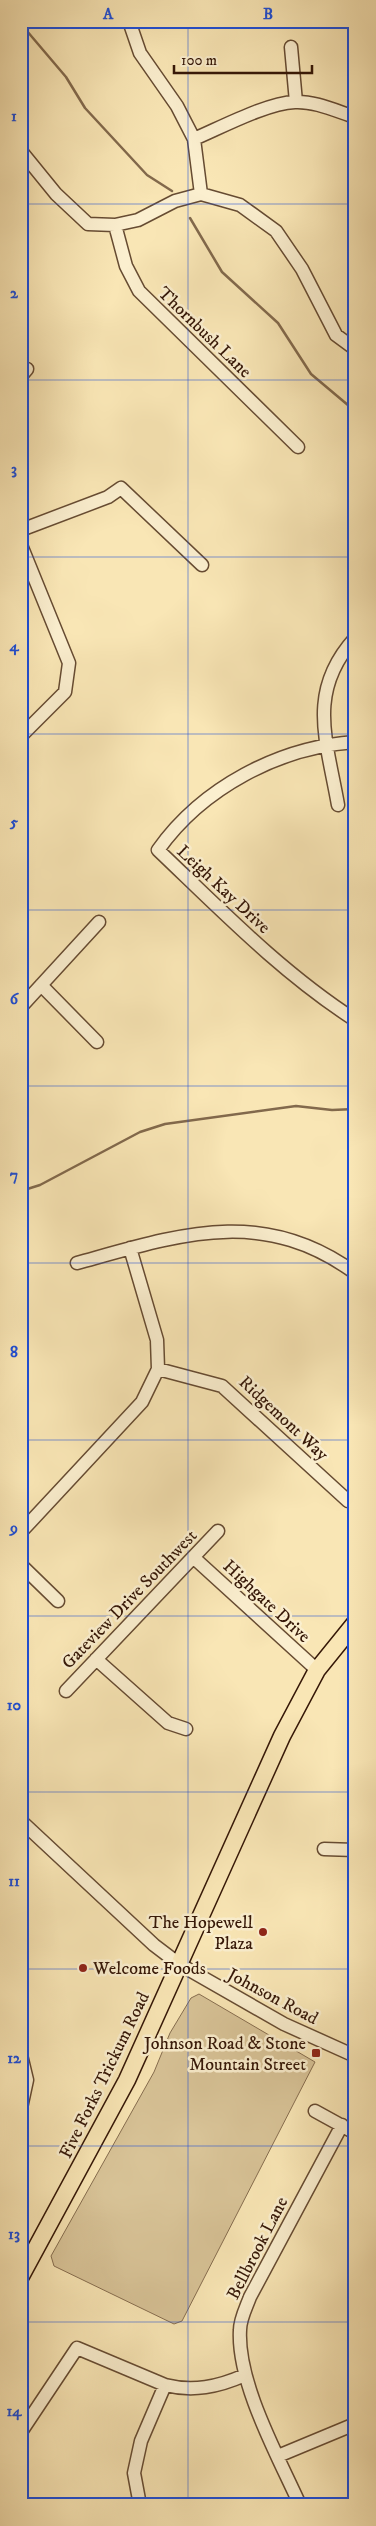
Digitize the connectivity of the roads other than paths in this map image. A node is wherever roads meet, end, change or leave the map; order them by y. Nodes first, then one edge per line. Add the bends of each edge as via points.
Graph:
1 (129, 21) edge
2 (290, 47) dead end
3 (296, 102) junction
4 (355, 117) edge
5 (194, 139) junction
6 (21, 151) edge
7 (201, 194) junction
8 (115, 225) junction
9 (355, 349) edge
10 (298, 446) dead end
11 (21, 530) edge
12 (21, 545) edge
13 (202, 565) dead end
14 (355, 638) edge
15 (21, 736) edge
16 (355, 742) edge
17 (328, 745) junction
18 (338, 805) dead end
19 (99, 922) dead end
20 (41, 985) junction
21 (21, 1007) edge
22 (355, 1020) edge
23 (97, 1042) dead end
24 (130, 1248) junction
25 (77, 1263) dead end
26 (355, 1273) edge
27 (158, 1370) junction
28 (348, 1501) dead end
29 (218, 1531) dead end
30 (21, 1532) edge
31 (193, 1557) junction
32 (21, 1565) edge
33 (58, 1601) dead end
34 (355, 1623) edge
35 (96, 1659) junction
36 (317, 1670) junction
37 (66, 1691) dead end
38 (186, 1730) dead end
39 (21, 1821) edge
40 (324, 1849) dead end
41 (355, 1850) edge
42 (179, 1964) junction
43 (21, 2055) edge
44 (355, 2056) edge
45 (21, 2108) edge
46 (315, 2111) dead end
47 (342, 2125) junction
48 (355, 2133) edge
49 (24, 2267) edge
50 (245, 2375) junction
51 (165, 2385) junction
52 (355, 2424) edge
53 (21, 2432) edge
54 (278, 2456) junction
55 (140, 2505) edge
56 (300, 2505) edge

1 - 5 street via 140,52 177,106
2 - 3 street
3 - 4 street via 323,106
3 - 5 street via 273,106
5 - 7 street
6 - 8 street via 56,194 88,224
7 - 8 street via 175,201 138,220
7 - 9 street via 240,205 276,231 302,269 336,335
8 - 10 street, Thornbush Lane via 126,266 138,291
11 - 13 street via 108,497 121,488
12 - 15 street via 69,662 65,692
14 - 17 street via 339,657 326,683 324,720
16 - 17 street, Leigh Kay Drive
17 - 18 street
17 - 22 street, Leigh Kay Drive via 282,758 238,778 208,799 168,836 158,850 273,958 330,1005
19 - 20 street
20 - 21 street
20 - 23 street
24 - 25 street
24 - 26 street via 188,1234 246,1231 290,1239 335,1259
24 - 27 street via 158,1340
27 - 28 street, Ridgemont Way via 222,1386
27 - 30 street via 142,1402
29 - 31 street, Gateview Drive Southwest
31 - 35 street, Gateview Drive Southwest
31 - 36 street, Highgate Drive
32 - 33 street
34 - 36 main road, Five Forks Trickum Road
35 - 37 street, Gateview Drive Southwest
35 - 38 street via 168,1723
36 - 42 main road, Five Forks Trickum Road via 278,1744
39 - 42 street, Johnson Road
40 - 41 street
42 - 44 street, Johnson Road via 284,2024
42 - 49 main road, Five Forks Trickum Road via 127,2080
43 - 45 street via 27,2080
46 - 47 street
47 - 48 street
47 - 50 street, Bellbrook Lane via 250,2297 240,2328
50 - 51 street via 210,2388 180,2389
50 - 54 street, Bellbrook Lane
51 - 53 street via 77,2348
51 - 55 street via 139,2449 134,2473
52 - 54 street
54 - 56 street, Bellbrook Lane

